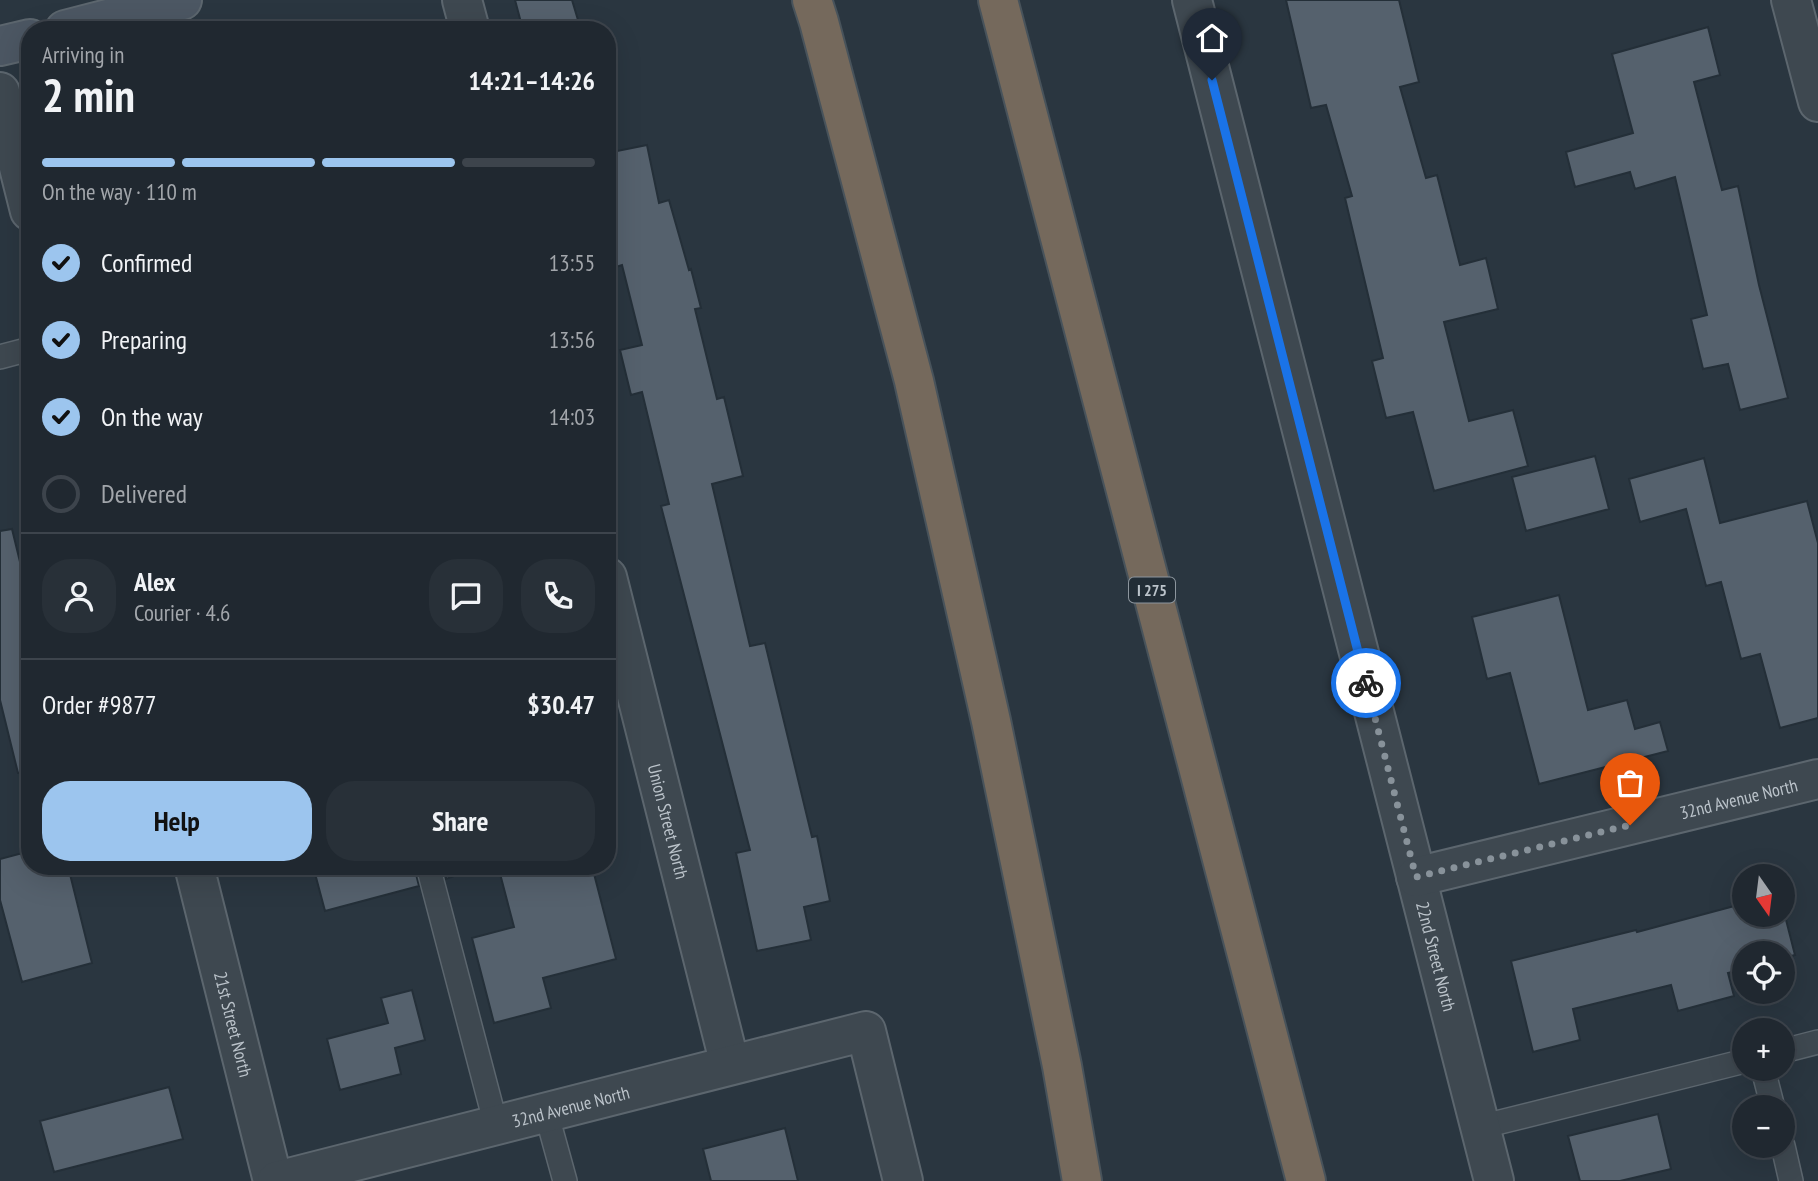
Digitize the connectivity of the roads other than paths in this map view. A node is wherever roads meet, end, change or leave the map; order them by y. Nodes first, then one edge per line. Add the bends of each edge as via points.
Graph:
1 (462, 0) edge
2 (998, 0) edge
3 (1192, 0) edge
4 (1791, 0) edge
5 (163, 2) edge
6 (815, 11) edge
7 (96, 21) edge
8 (468, 21) edge
9 (21, 41) edge
10 (0, 46) edge
11 (0, 92) edge
12 (1818, 102) edge
13 (21, 175) edge
14 (21, 351) edge
15 (0, 357) edge
16 (616, 613) edge
17 (1818, 779) edge
18 (196, 875) edge
19 (430, 875) edge
20 (1416, 877) junction
21 (1818, 1042) edge
22 (1795, 1048) edge
23 (1732, 1063) edge
24 (730, 1065) junction
25 (546, 1112) junction
26 (496, 1125) junction
27 (1480, 1127) junction
28 (1786, 1158) edge
29 (275, 1181) edge
30 (565, 1181) edge
31 (903, 1181) edge
32 (1082, 1181) edge
33 (1306, 1181) edge
34 (1494, 1181) edge
35 (1791, 1181) edge

1 - 8 street
2 - 33 highway, I 275
3 - 20 street, 22nd Street North
4 - 12 street
5 - 7 street
6 - 32 highway via 914,381 996,747
9 - 10 street
11 - 13 street
14 - 15 lane
16 - 24 street, Union Street North
17 - 20 street, 32nd Avenue North
18 - 29 street, 21st Street North
19 - 26 lane
20 - 27 street, 22nd Street North
21 - 22 lane
23 - 27 lane
24 - 25 street, 32nd Avenue North
24 - 31 street, 32nd Avenue North via 866,1031
25 - 26 street, 32nd Avenue North
25 - 30 lane
26 - 29 street, 32nd Avenue North
27 - 34 street, 22nd Street North
28 - 35 lane

